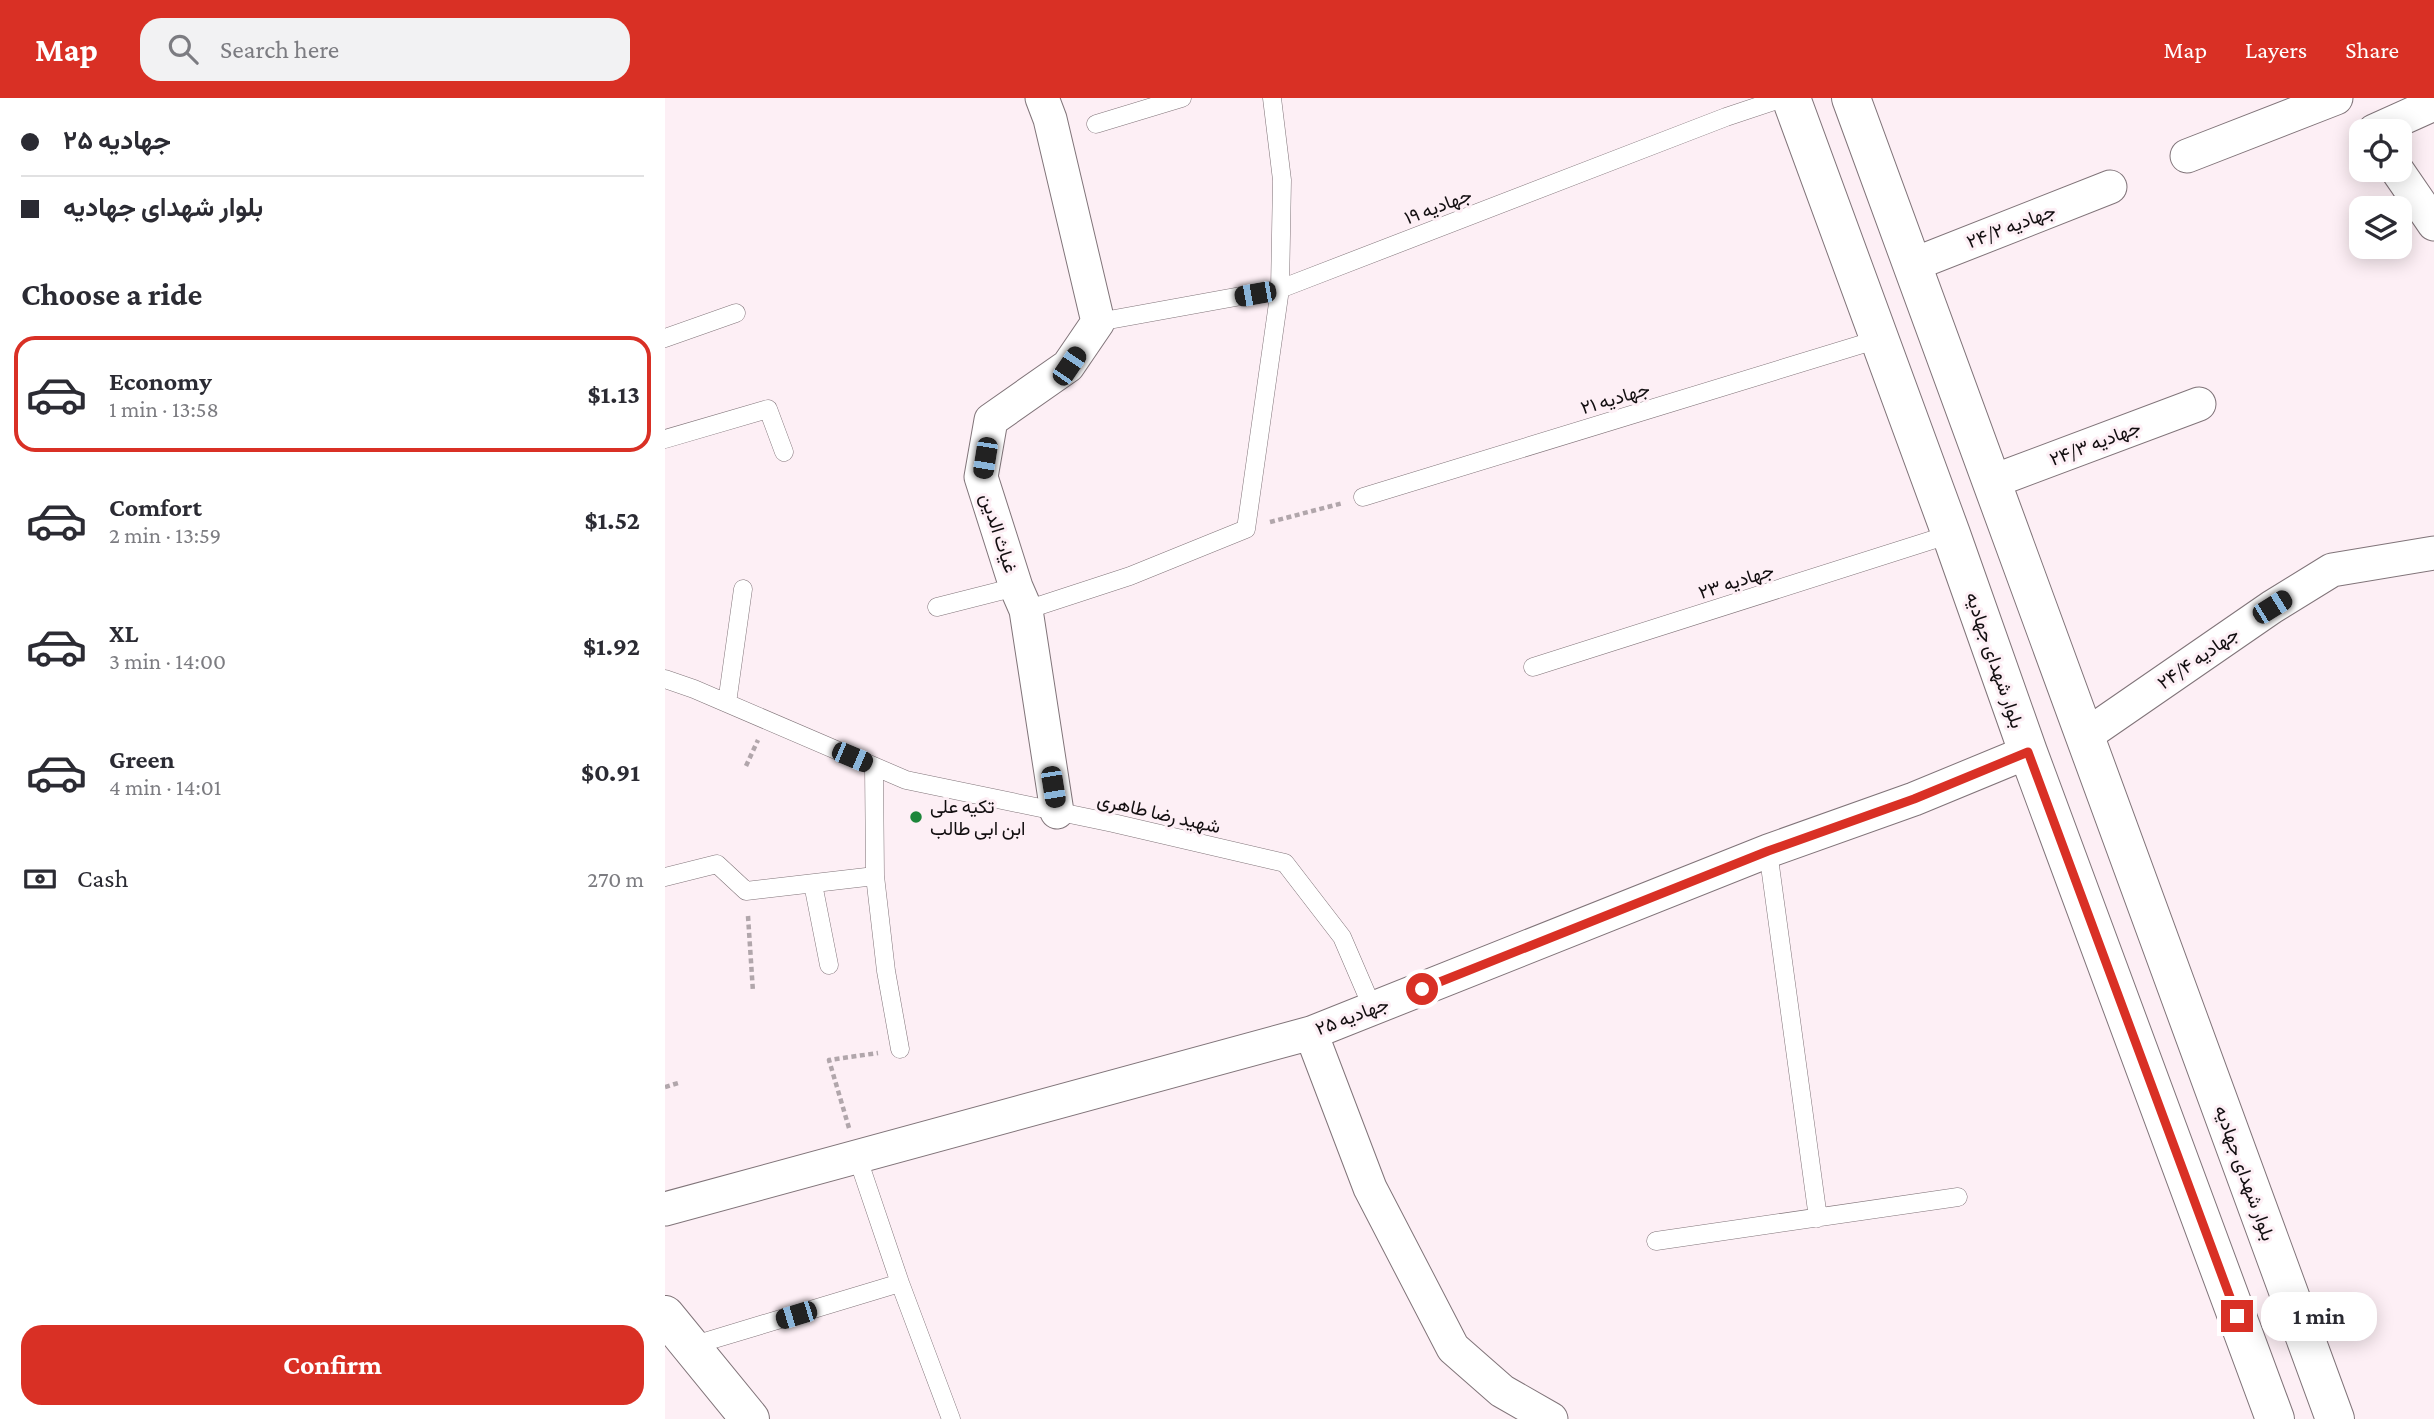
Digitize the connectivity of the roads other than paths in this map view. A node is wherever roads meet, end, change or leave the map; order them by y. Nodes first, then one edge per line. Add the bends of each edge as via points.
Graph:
1 (1042, 98) edge
2 (1182, 98) edge
3 (1272, 98) edge
4 (1783, 98) edge
5 (1791, 98) edge
6 (1851, 98) edge
7 (2336, 98) edge
8 (2348, 98) edge
9 (2434, 104) edge
10 (2363, 119) edge
11 (2400, 119) edge
12 (1096, 124) dead end
13 (2187, 156) dead end
14 (2405, 182) edge
15 (2110, 187) dead end
16 (2434, 224) edge
17 (1912, 265) junction
18 (1280, 289) junction
19 (736, 313) dead end
20 (1098, 322) junction
21 (665, 338) edge
22 (1879, 339) junction
23 (2199, 404) dead end
24 (665, 439) edge
25 (785, 452) dead end
26 (1991, 482) junction
27 (1363, 497) road end
28 (1951, 534) junction
29 (2434, 553) edge
30 (743, 589) dead end
31 (1021, 598) junction
32 (937, 607) dead end
33 (1533, 667) dead end
34 (665, 679) edge
35 (727, 703) junction
36 (2085, 736) junction
37 (2028, 752) junction
38 (874, 766) junction
39 (1056, 812) junction
40 (1768, 851) junction
41 (875, 876) junction
42 (665, 877) edge
43 (813, 884) junction
44 (829, 965) dead end
45 (1373, 1009) junction
46 (1311, 1032) junction
47 (900, 1049) road end
48 (2206, 1066) junction
49 (2153, 1085) junction
50 (857, 1156) junction
51 (1958, 1197) dead end
52 (665, 1209) edge
53 (1818, 1217) junction
54 (1656, 1241) dead end
55 (900, 1283) junction
56 (665, 1315) edge
57 (691, 1346) junction
58 (750, 1419) edge
59 (951, 1419) edge
60 (1551, 1419) edge
61 (2275, 1419) edge
62 (2335, 1419) edge

1 - 20 street
2 - 12 lane
3 - 18 lane via 1282,180
4 - 18 lane, جهادیه ۱۹
5 - 22 main road, بلوار شهدای جهادیه
6 - 17 main road, بلوار شهدای جهادیه
7 - 13 street
8 - 10 street
9 - 11 street
14 - 16 street
15 - 17 street, جهادیه ۲۴/۲
17 - 26 main road, بلوار شهدای جهادیه
18 - 20 lane, جهادیه ۱۹
18 - 31 lane via 1246,529 1130,576
19 - 21 lane
20 - 31 street, غیاث الدین via 1069,366 991,420 981,477
22 - 27 lane, جهادیه ۲۱
22 - 28 main road, بلوار شهدای جهادیه
23 - 26 street, جهادیه ۲۴/۳
24 - 25 lane via 768,409
26 - 36 main road, بلوار شهدای جهادیه
28 - 33 lane, جهادیه ۲۳
28 - 37 main road, بلوار شهدای جهادیه
29 - 36 street, جهادیه ۲۴/۴ via 2332,570
30 - 35 lane
31 - 32 lane
31 - 39 street, غیاث الدین
34 - 35 lane, شهید رضا طاهری
35 - 38 lane, شهید رضا طاهری
36 - 48 main road, بلوار شهدای جهادیه
37 - 40 street, جهادیه ۲۵
37 - 49 main road, بلوار شهدای جهادیه
38 - 39 lane, شهید رضا طاهری via 906,780
38 - 41 lane
39 - 45 lane, شهید رضا طاهری via 1285,863 1342,937
40 - 45 street, جهادیه ۲۵
40 - 53 lane
41 - 43 lane
41 - 47 lane
42 - 43 lane via 717,864 747,891
43 - 44 lane
45 - 46 street, جهادیه ۲۵
46 - 50 street, جهادیه ۲۵
46 - 60 street via 1370,1188 1453,1348 1502,1391
48 - 49 main road
48 - 62 main road, بلوار شهدای جهادیه
49 - 61 main road, بلوار شهدای جهادیه
50 - 52 street, جهادیه ۲۵
50 - 55 lane
51 - 53 lane
53 - 54 lane
55 - 57 lane
55 - 59 lane
56 - 57 main road
57 - 58 main road

